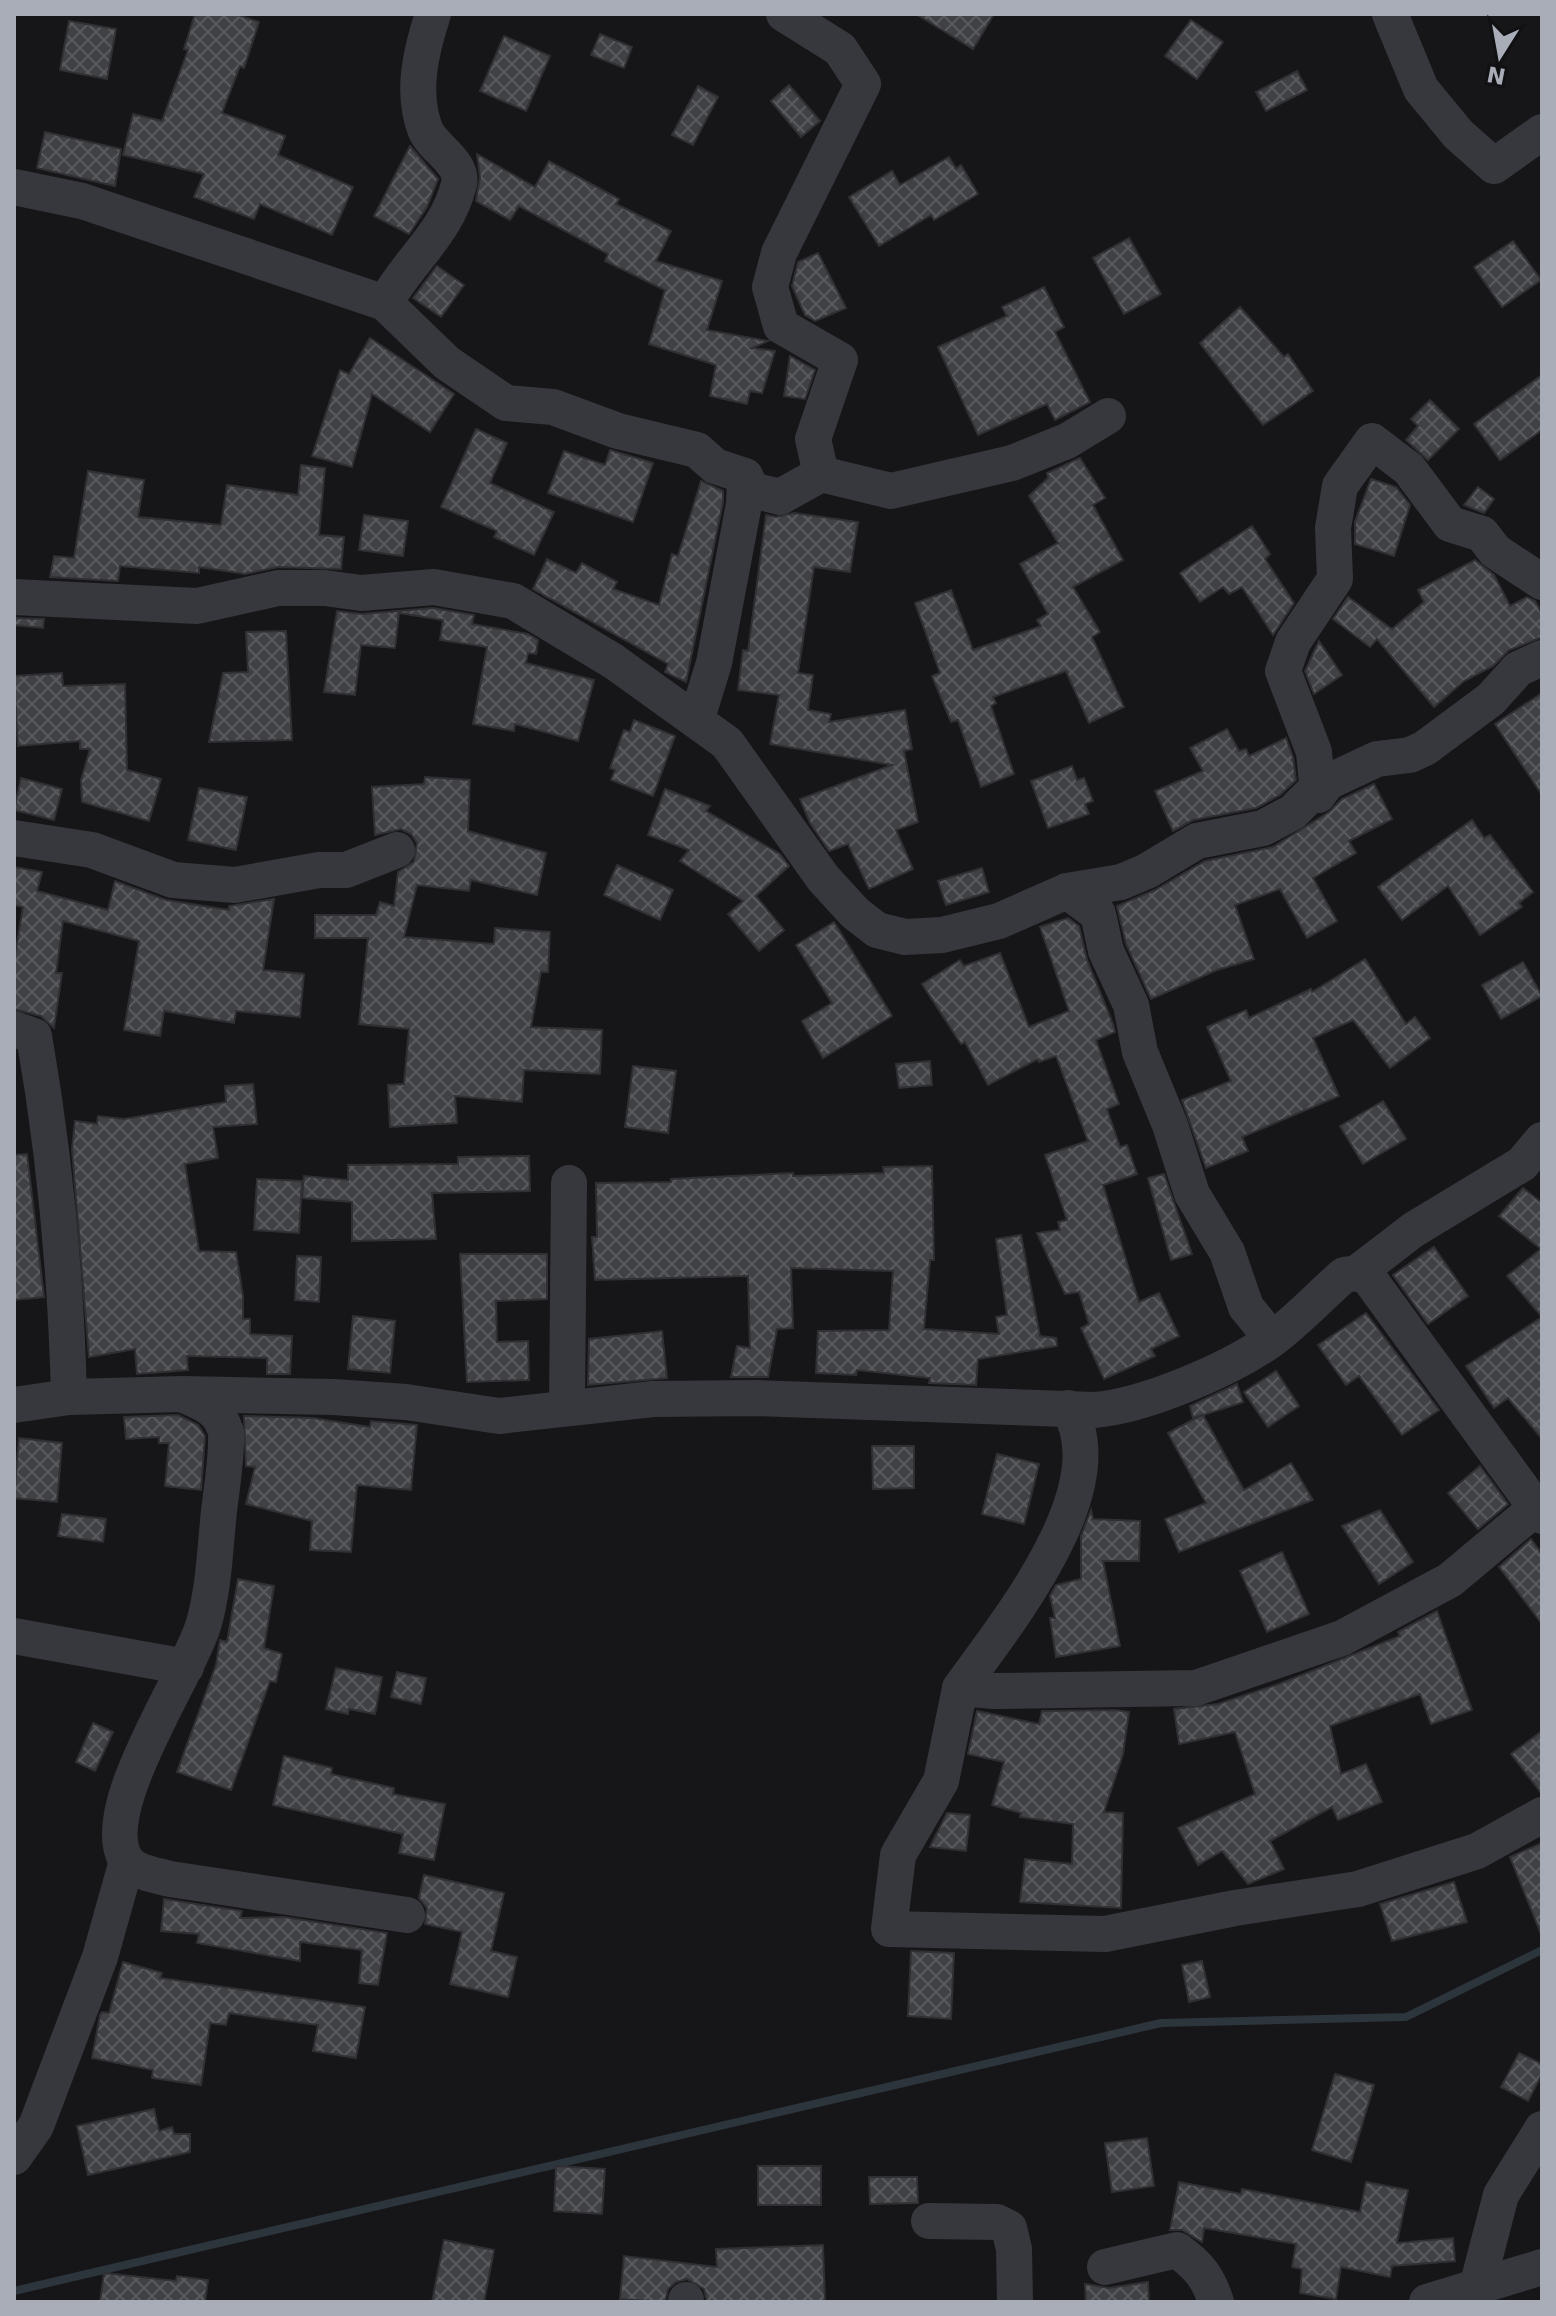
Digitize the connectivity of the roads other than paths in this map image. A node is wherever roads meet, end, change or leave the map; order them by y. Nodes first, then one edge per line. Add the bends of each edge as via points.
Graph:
1 (433, 14) edge
2 (784, 14) edge
3 (1390, 14) edge
4 (1542, 132) edge
5 (14, 187) edge
6 (385, 303) junction
7 (1108, 416) dead end
8 (821, 474) junction
9 (745, 476) junction
10 (1542, 582) edge
11 (14, 597) edge
12 (1542, 658) edge
13 (697, 718) junction
14 (1318, 795) junction
15 (14, 838) edge
16 (397, 850) dead end
17 (1067, 891) junction
18 (14, 1029) edge
19 (1535, 1157) edge
20 (569, 1183) dead end
21 (1357, 1273) junction
22 (1272, 1339) junction
23 (183, 1394) junction
24 (69, 1397) junction
25 (14, 1405) edge
26 (567, 1406) junction
27 (1068, 1408) junction
28 (1539, 1512) edge
29 (14, 1636) edge
30 (186, 1667) junction
31 (960, 1688) junction
32 (1542, 1815) edge
33 (127, 1861) junction
34 (407, 1915) dead end
35 (1542, 2129) edge
36 (14, 2157) edge
37 (929, 2221) dead end
38 (1105, 2267) dead end
39 (1542, 2267) edge
40 (1477, 2287) junction
41 (1015, 2302) edge
42 (1216, 2302) edge
43 (1427, 2302) edge

1 - 6 street via 423,43 418,100 432,144 454,164 459,183 431,245 399,277
2 - 8 street via 840,49 863,84 779,253 770,287 781,326 840,360 813,439
3 - 4 street via 1421,89 1458,134 1494,166
5 - 6 street via 82,201
6 - 9 street via 447,363 506,403 553,407 618,431 697,450 715,466
7 - 8 street via 1067,441 1012,463 891,491
8 - 9 street via 780,497 752,490
9 - 13 street via 714,663
10 - 14 street via 1495,551 1482,534 1450,524 1409,469 1372,441 1340,486 1333,528 1335,579 1293,642 1283,671 1314,752
11 - 13 street via 197,606 278,588 361,593 434,587 480,594 513,601
12 - 14 street via 1518,669 1491,699 1425,748 1377,759 1328,782
13 - 17 street via 727,743 823,878 877,930 905,937 942,935 999,921
14 - 17 street via 1311,794 1293,812 1263,828 1197,841 1121,882
15 - 16 street via 92,850 173,880 235,885 346,870
17 - 22 street via 1098,914 1106,951 1131,1005 1140,1052 1192,1194 1227,1252 1246,1307
18 - 24 street via 34,1036 47,1111 61,1208
19 - 21 street via 1413,1230
20 - 26 street
21 - 22 street via 1344,1275
21 - 28 street via 1368,1277
22 - 27 street via 1238,1361 1123,1408
23 - 24 street
23 - 26 street via 363,1399 499,1416
23 - 30 street via 221,1417 226,1442 203,1626
24 - 25 street
26 - 27 street via 757,1398
27 - 31 street via 1081,1441 1065,1522 1048,1561
28 - 31 street via 1450,1580 1355,1631 1196,1688
29 - 30 street
30 - 33 street via 146,1741 129,1792 121,1834
31 - 32 street via 941,1781 898,1855 889,1929 1105,1934 1358,1889 1477,1851
33 - 34 street via 137,1870 170,1879
33 - 36 street via 100,1957 36,2126
35 - 40 street via 1501,2195
37 - 41 street via 997,2222 1009,2228
38 - 42 street via 1177,2250 1209,2279
39 - 40 street
40 - 43 street

